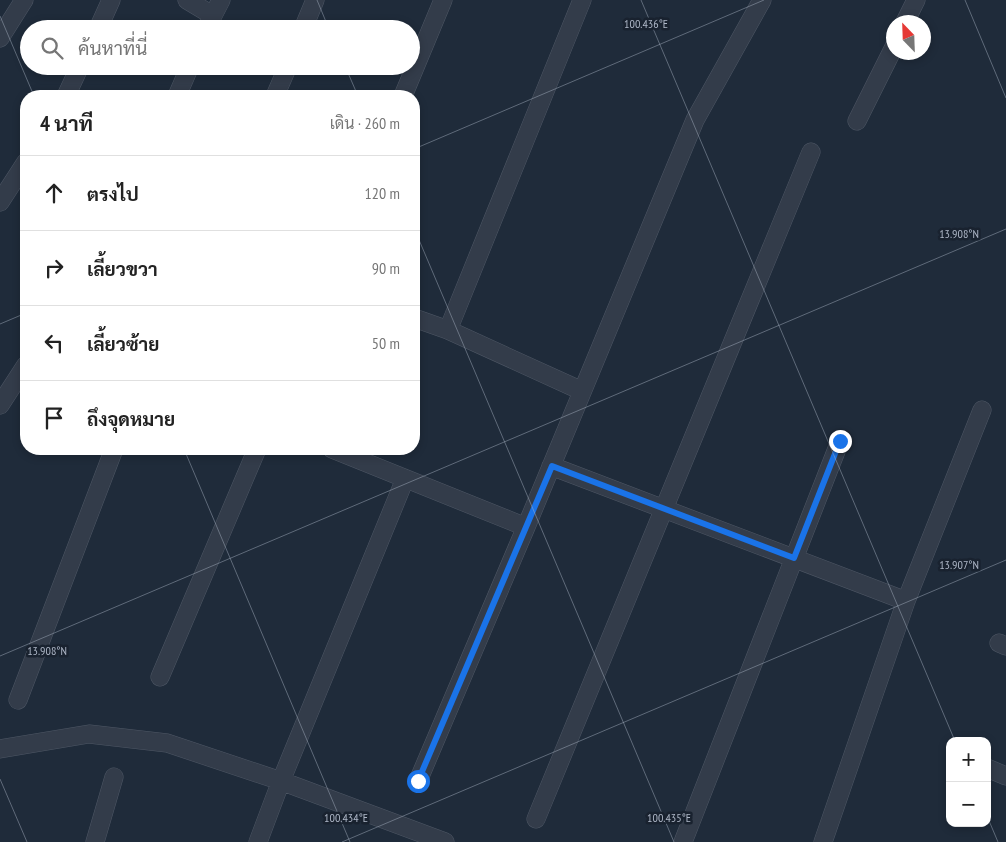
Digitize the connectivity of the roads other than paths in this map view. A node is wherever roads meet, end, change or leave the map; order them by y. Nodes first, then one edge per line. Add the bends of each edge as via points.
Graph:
1 (24, 0) edge
2 (112, 0) edge
3 (187, 0) edge
4 (221, 0) edge
5 (315, 0) edge
6 (443, 0) edge
7 (582, 0) edge
8 (762, 0) edge
9 (916, 0) edge
10 (908, 15) edge
11 (102, 20) edge
12 (207, 20) edge
13 (210, 20) edge
14 (307, 20) edge
15 (0, 38) edge
16 (420, 55) edge
17 (888, 60) edge
18 (76, 75) edge
19 (186, 75) edge
20 (284, 75) edge
21 (412, 75) edge
22 (69, 90) edge
23 (180, 90) edge
24 (278, 90) edge
25 (406, 90) edge
26 (857, 121) dead end
27 (811, 152) dead end
28 (20, 171) edge
29 (0, 202) edge
30 (420, 320) edge
31 (448, 330) junction
32 (20, 374) edge
33 (582, 391) junction
34 (0, 404) edge
35 (982, 410) dead end
36 (840, 441) dead end
37 (112, 455) edge
38 (254, 455) edge
39 (347, 455) edge
40 (552, 466) junction
41 (406, 479) junction
42 (664, 509) junction
43 (526, 528) junction
44 (794, 558) junction
45 (906, 601) junction
46 (160, 677) dead end
47 (18, 700) dead end
48 (0, 749) edge
49 (991, 770) edge
50 (1006, 776) edge
51 (114, 777) dead end
52 (281, 781) junction
53 (418, 781) dead end
54 (536, 819) dead end
55 (95, 842) edge
56 (258, 842) edge
57 (445, 842) edge
58 (683, 842) edge
59 (824, 842) edge

1 - 15 street
2 - 11 street
3 - 12 street
4 - 13 street
5 - 14 street
6 - 16 street
7 - 31 street
8 - 33 street via 695,120
9 - 10 street
17 - 26 street
18 - 22 street
19 - 23 street
20 - 24 street
21 - 25 street
27 - 42 street
28 - 29 street
30 - 31 street
31 - 33 street
32 - 34 street
33 - 40 street
35 - 45 street
36 - 44 street
37 - 47 street
38 - 46 street
39 - 41 street
40 - 42 street
40 - 43 street
41 - 43 street
41 - 52 street
42 - 44 street
42 - 54 street
43 - 53 street
44 - 45 street
44 - 58 street
45 - 59 street
48 - 52 street via 89,734 167,743
49 - 50 street
51 - 55 street
52 - 56 street
52 - 57 street

